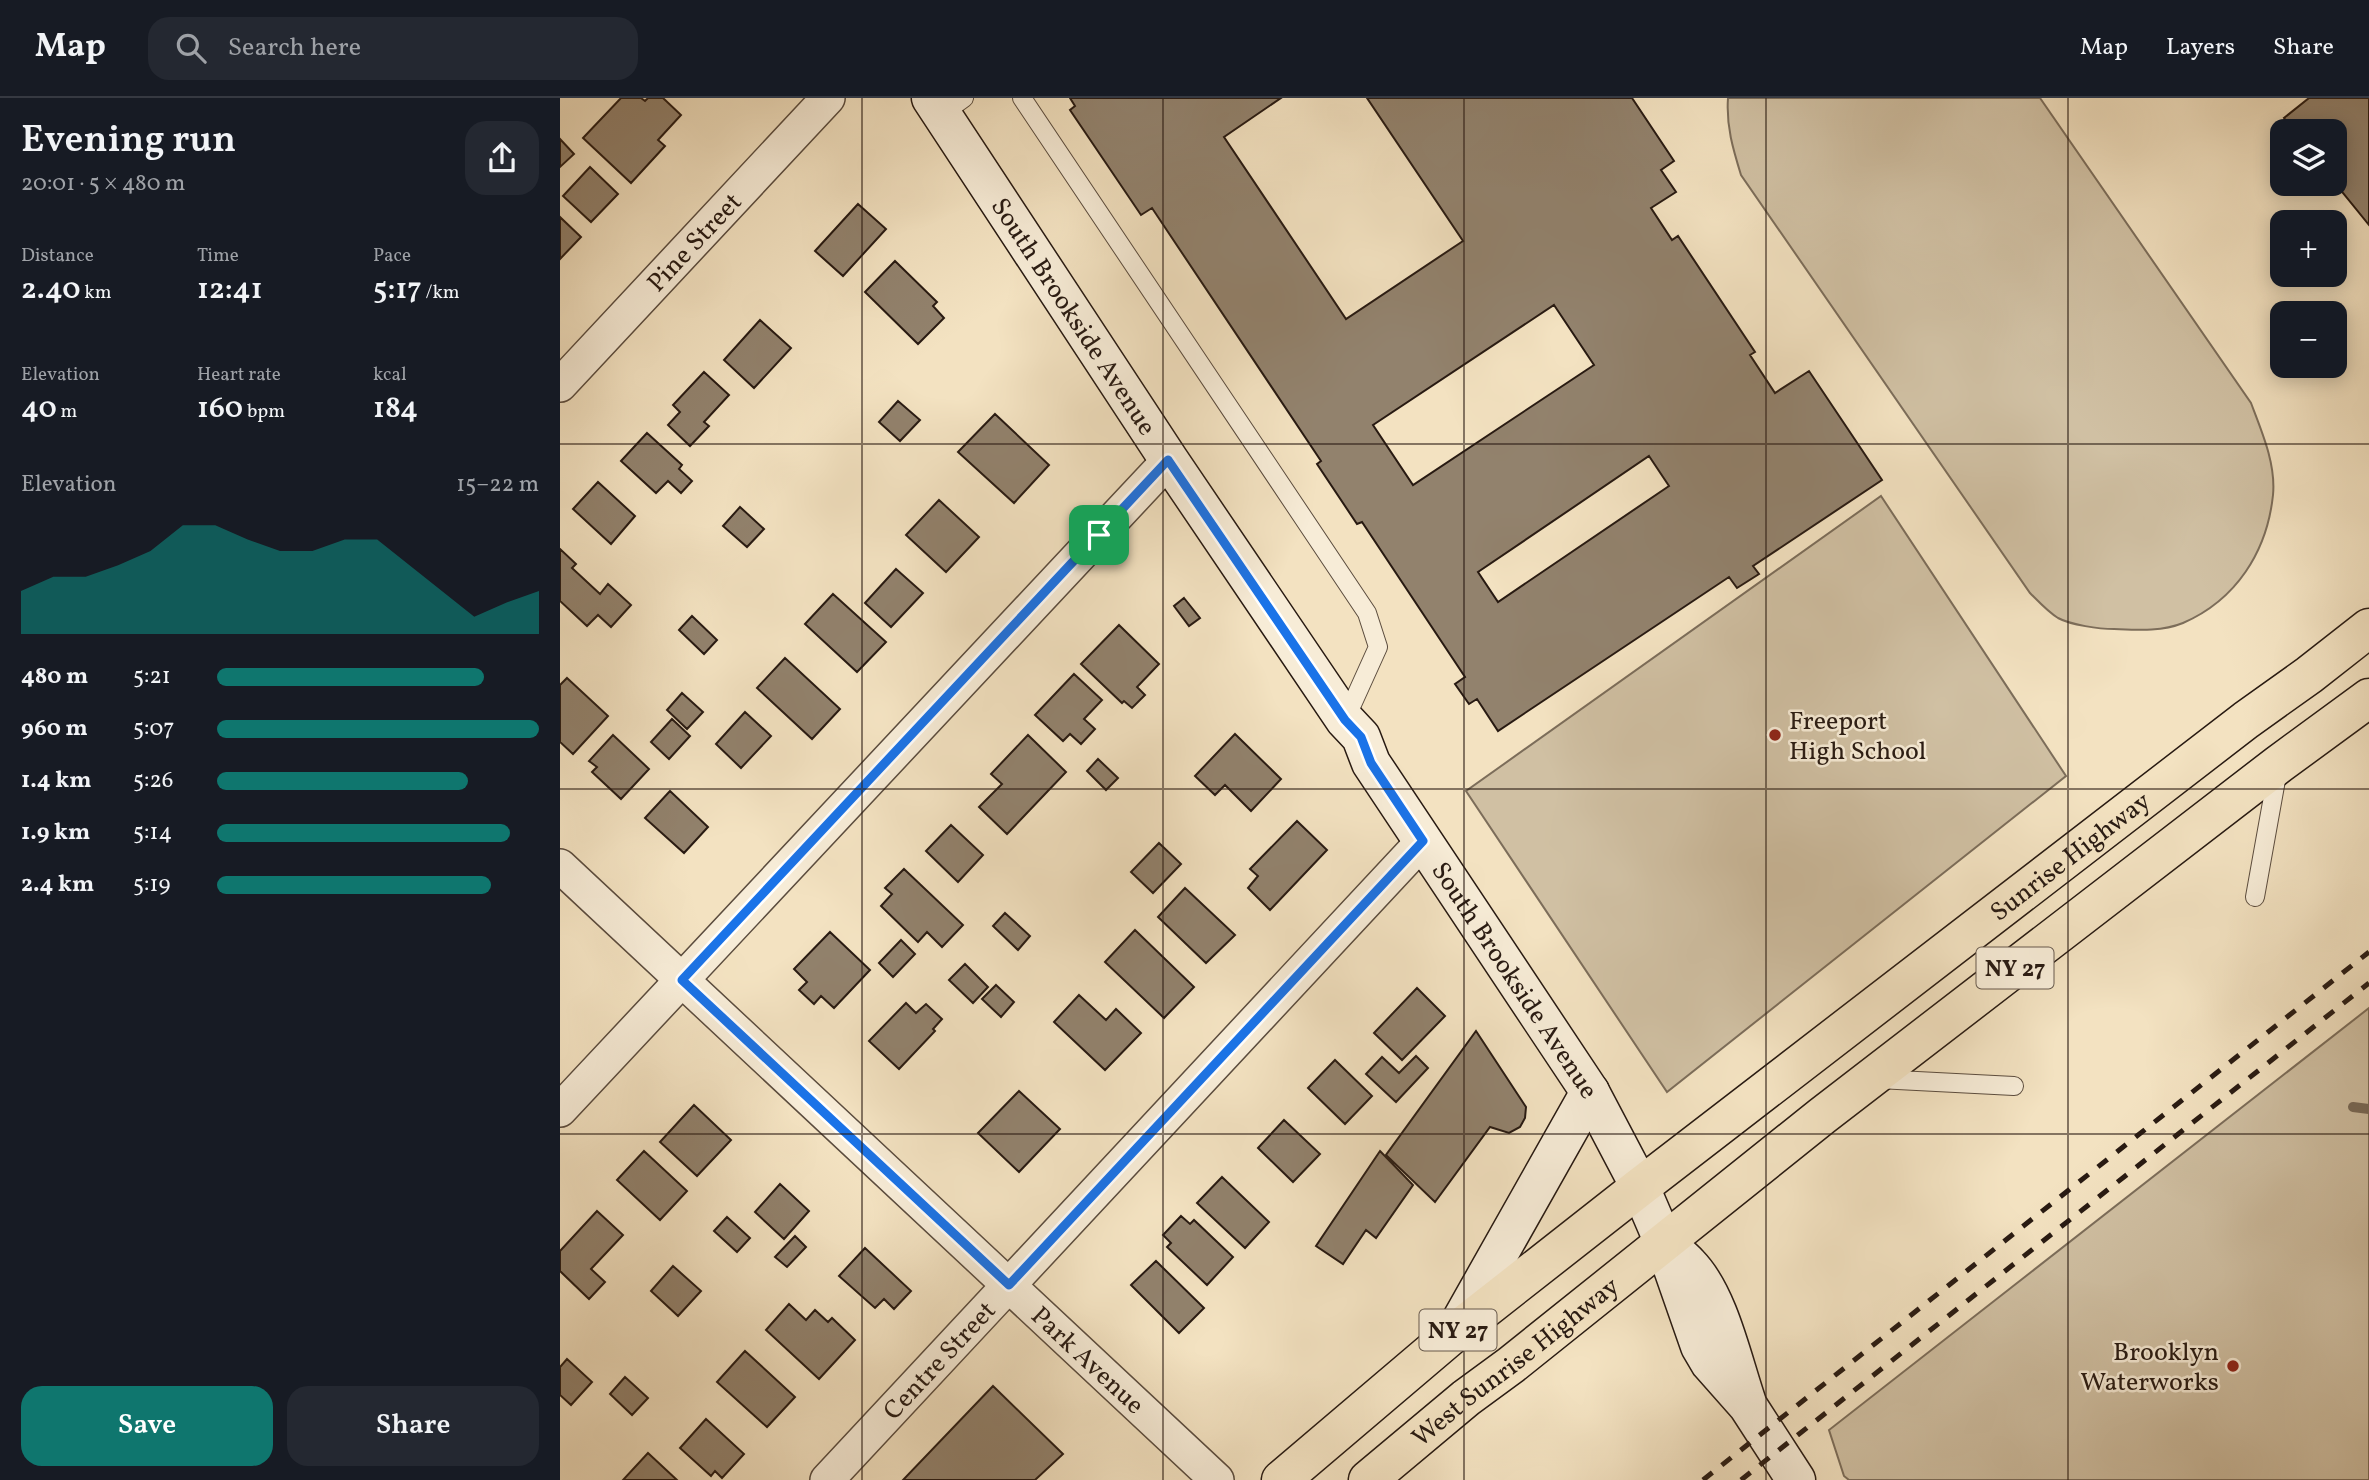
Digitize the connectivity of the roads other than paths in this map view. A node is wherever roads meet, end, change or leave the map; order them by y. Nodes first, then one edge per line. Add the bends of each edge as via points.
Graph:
1 (828, 98) edge
2 (1022, 98) edge
3 (946, 103) edge
4 (560, 385) edge
5 (1168, 460) junction
6 (2369, 628) edge
7 (2369, 698) edge
8 (1345, 720) junction
9 (2279, 764) junction
10 (1423, 841) junction
11 (560, 866) edge
12 (2255, 897) dead end
13 (682, 980) junction
14 (1871, 1079) junction
15 (2014, 1086) dead end
16 (1590, 1092) junction
17 (560, 1110) edge
18 (1640, 1187) junction
19 (1664, 1242) junction
20 (1009, 1285) junction
21 (1454, 1333) junction
22 (1792, 1474) edge
23 (827, 1480) edge
24 (1217, 1480) edge
25 (1281, 1480) edge
26 (1368, 1480) edge

1 - 4 street, Pine Street
2 - 8 lane via 1367,613 1378,647
3 - 5 main road, South Brookside Avenue
5 - 8 main road, South Brookside Avenue
5 - 13 street
6 - 18 highway, Sunrise Highway / NY 27
7 - 9 highway, Sunrise Highway / NY 27
8 - 10 main road, South Brookside Avenue via 1361,737 1371,763
9 - 12 lane
9 - 14 highway, Sunrise Highway / NY 27
10 - 16 main road, South Brookside Avenue
10 - 20 street, Centre Street
11 - 13 street, Park Avenue
13 - 17 street
13 - 20 street, Park Avenue
14 - 15 lane
14 - 19 highway, Sunrise Highway / NY 27
16 - 18 main road, South Brookside Avenue
16 - 21 main road
18 - 19 main road, South Brookside Avenue
18 - 21 highway, NY 27
19 - 22 main road, South Brookside Avenue via 1690,1266 1706,1290 1748,1406
19 - 26 highway, West Sunrise Highway / NY 27
20 - 23 street, Centre Street
20 - 24 street, Park Avenue
21 - 25 highway, NY 27

